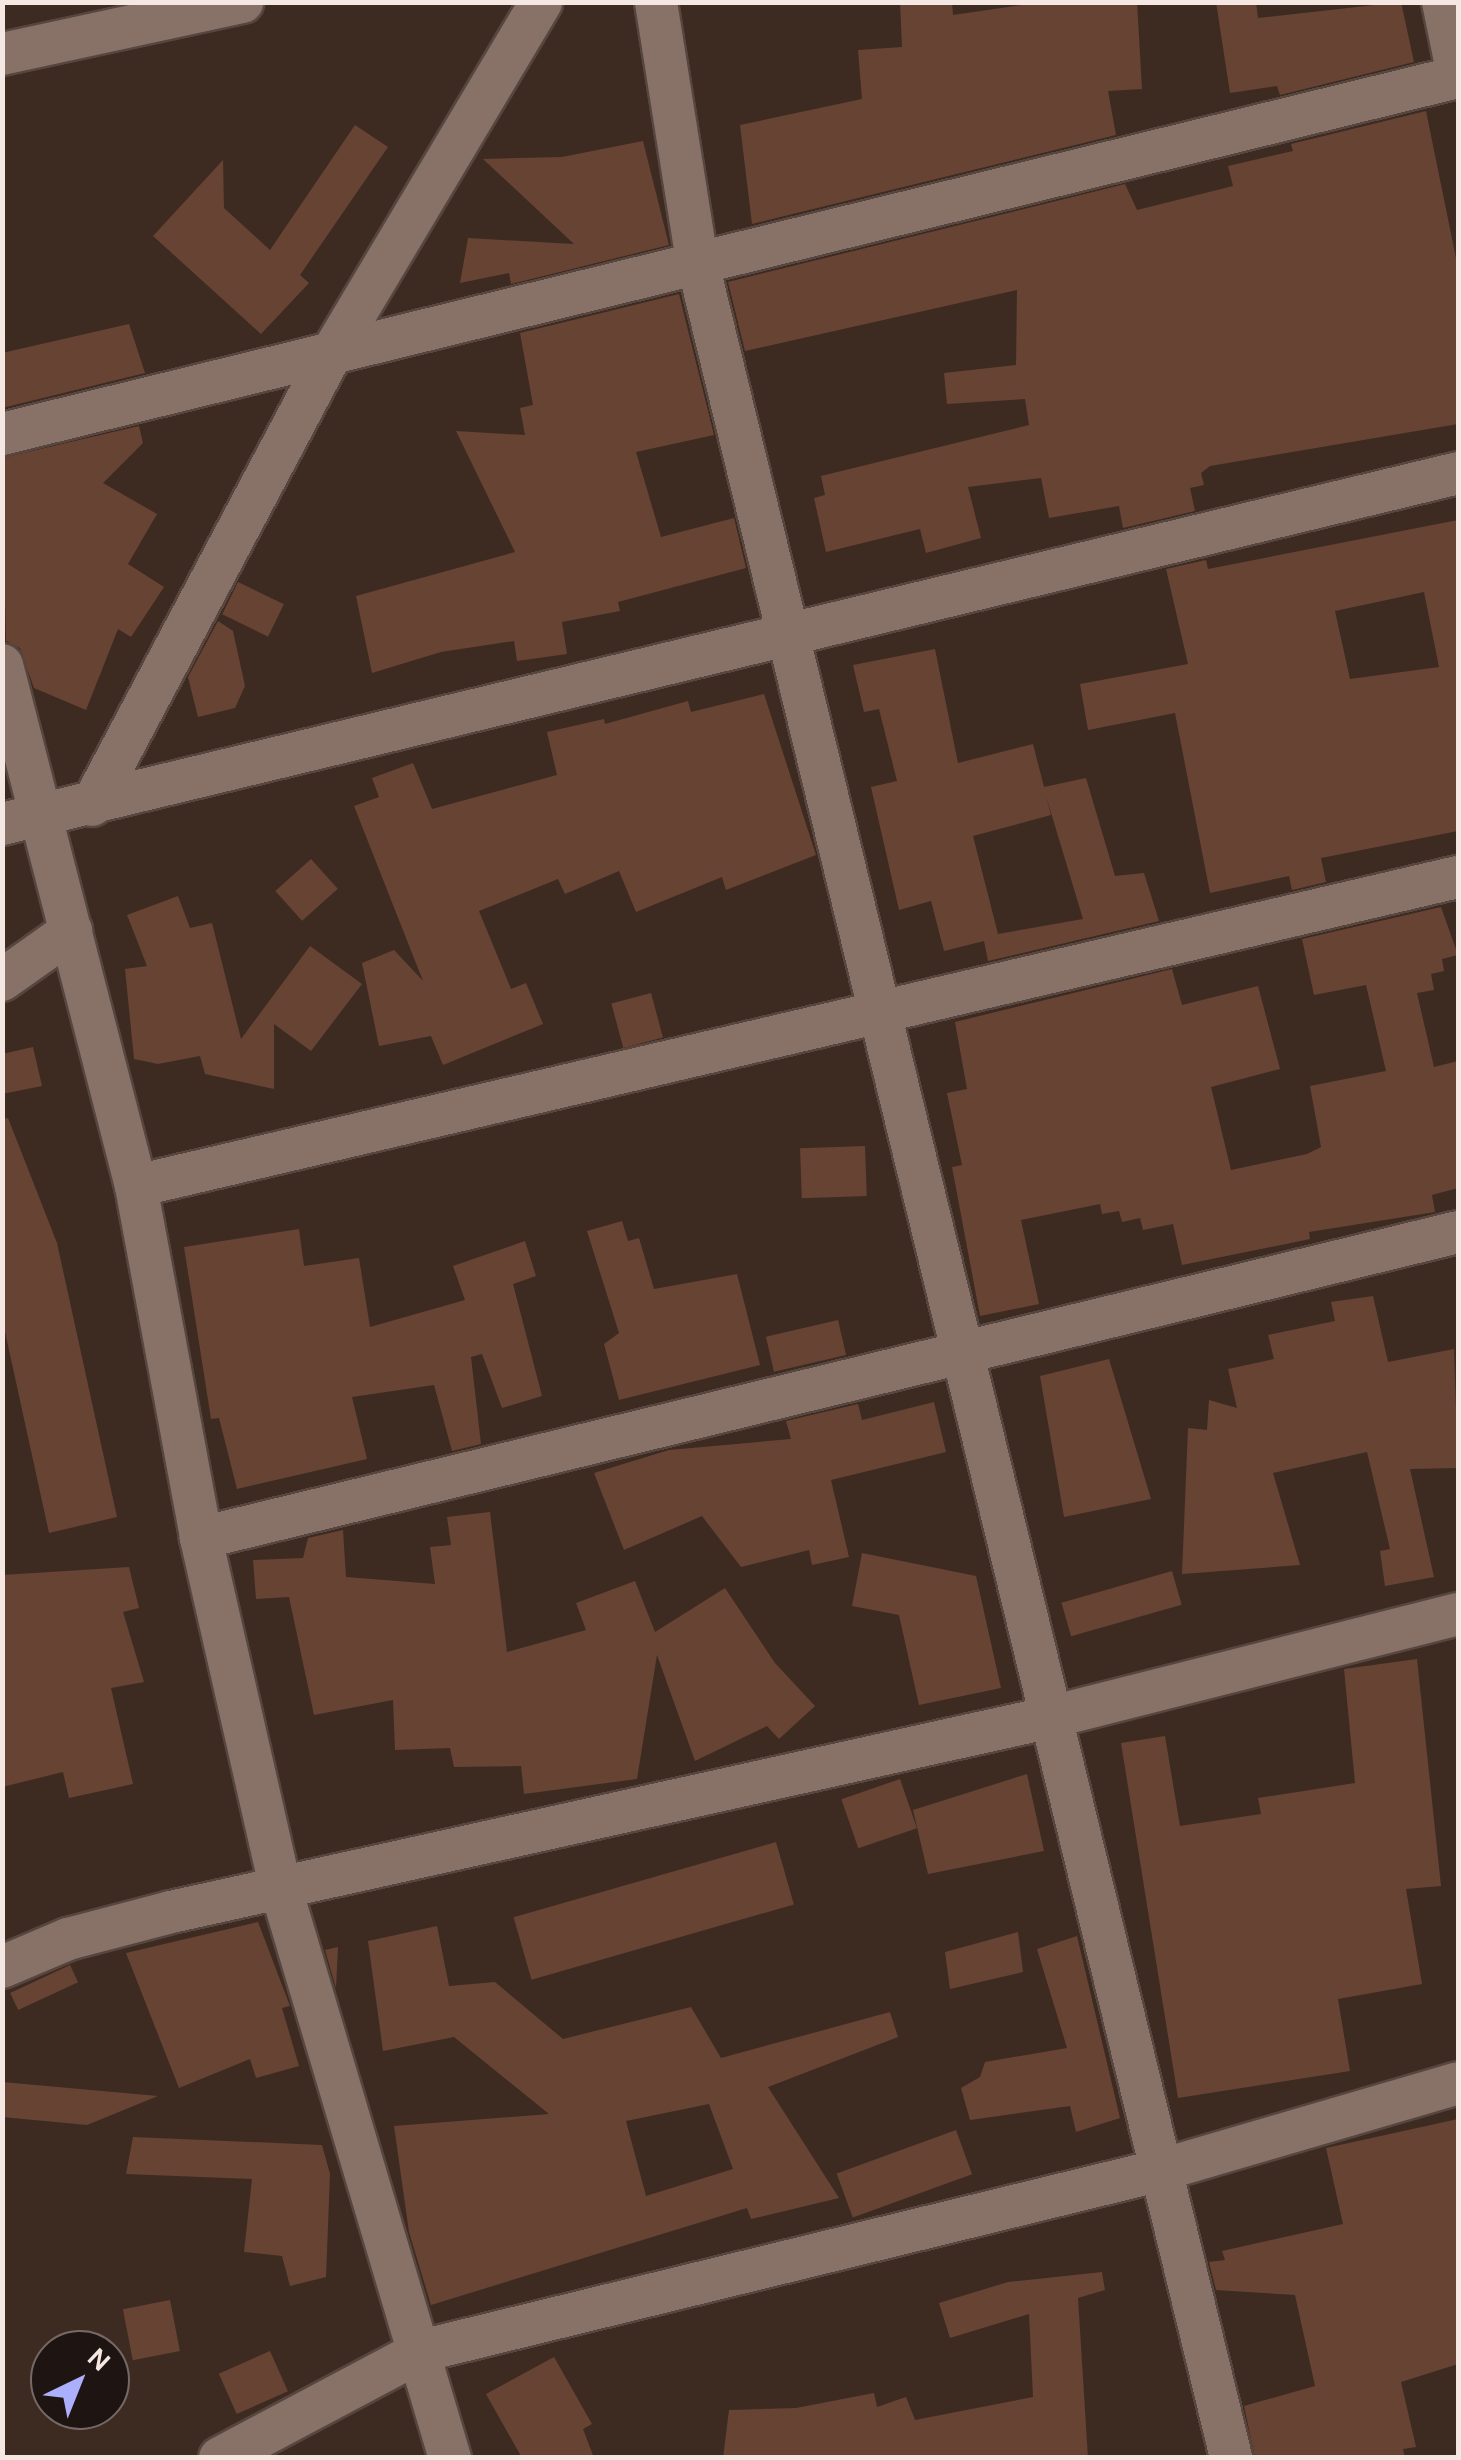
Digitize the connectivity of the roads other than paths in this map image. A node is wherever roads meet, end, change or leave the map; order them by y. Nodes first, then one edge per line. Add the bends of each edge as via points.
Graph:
1 (242, 2) edge
2 (542, 2) edge
3 (656, 2) edge
4 (1443, 2) edge
5 (2, 54) edge
6 (1458, 76) edge
7 (697, 260) junction
8 (329, 358) junction
9 (2, 434) edge
10 (1458, 473) edge
11 (787, 631) junction
12 (2, 665) edge
13 (92, 805) junction
14 (20, 821) edge
15 (1458, 877) edge
16 (71, 931) junction
17 (2, 980) edge
18 (879, 1011) junction
19 (136, 1186) junction
20 (1458, 1232) edge
21 (962, 1351) junction
22 (201, 1538) junction
23 (1458, 1614) edge
24 (1051, 1717) junction
25 (280, 1889) junction
26 (2, 1967) edge
27 (1458, 2083) edge
28 (1161, 2170) junction
29 (421, 2352) junction
30 (220, 2458) edge
31 (450, 2458) edge
32 (1231, 2458) edge

1 - 5 street
2 - 8 street
3 - 7 street
4 - 6 street
6 - 7 street
7 - 8 street
7 - 11 street
8 - 9 street
8 - 13 street
10 - 11 street
11 - 13 street
11 - 18 street
12 - 14 street
13 - 14 street
14 - 16 street
15 - 18 street
16 - 17 street
16 - 19 street
18 - 19 street
18 - 21 street
19 - 22 street
20 - 21 street
21 - 22 street
21 - 24 street
22 - 25 street
23 - 24 street
24 - 25 street
24 - 28 street
25 - 26 street via 68,1939
25 - 29 street
27 - 28 street
28 - 29 street
28 - 32 street
29 - 30 street
29 - 31 street

